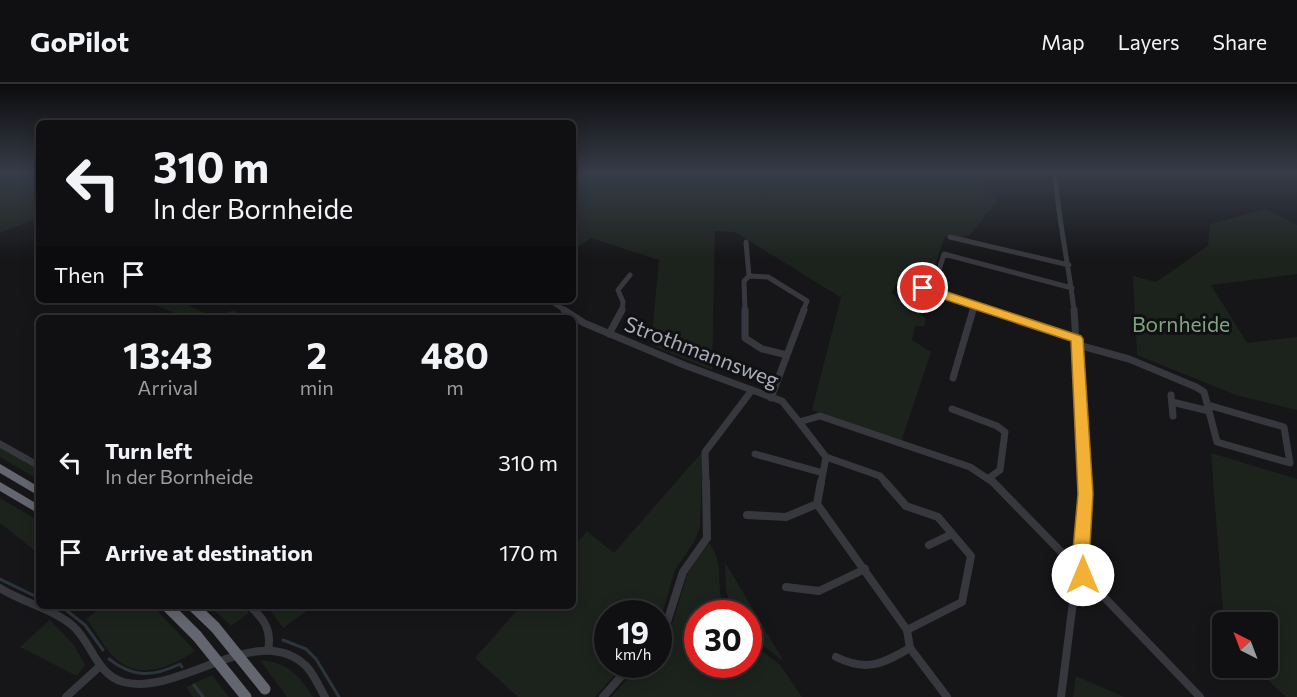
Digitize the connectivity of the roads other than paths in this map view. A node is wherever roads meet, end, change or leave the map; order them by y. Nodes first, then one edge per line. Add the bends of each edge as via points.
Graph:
1 (1057, 202) edge
2 (950, 237) dead end
3 (746, 242) dead end
4 (1069, 265) junction
5 (630, 275) dead end
6 (749, 276) junction
7 (923, 288) dead end
8 (1072, 288) junction
9 (932, 292) junction
10 (554, 303) edge
11 (974, 305) junction
12 (572, 315) edge
13 (576, 318) edge
14 (609, 334) junction
15 (1077, 342) junction
16 (787, 355) junction
17 (953, 378) dead end
18 (752, 390) junction
19 (771, 398) junction
20 (1208, 408) junction
21 (952, 409) dead end
22 (1173, 416) dead end
23 (799, 422) junction
24 (0, 444) edge
25 (755, 454) dead end
26 (826, 457) junction
27 (36, 464) edge
28 (0, 468) edge
29 (823, 472) junction
30 (989, 478) junction
31 (0, 486) edge
32 (36, 490) edge
33 (816, 504) junction
34 (36, 508) edge
35 (747, 515) dead end
36 (952, 534) junction
37 (929, 545) dead end
38 (1081, 567) junction
39 (865, 569) junction
40 (1086, 585) junction
41 (0, 588) edge
42 (786, 588) dead end
43 (672, 606) edge
44 (36, 607) edge
45 (42, 609) edge
46 (170, 609) edge
47 (196, 609) edge
48 (253, 609) edge
49 (907, 630) junction
50 (910, 648) junction
51 (268, 650) junction
52 (836, 657) dead end
53 (99, 667) junction
54 (620, 678) edge
55 (268, 693) edge
56 (66, 697) edge
57 (246, 697) edge
58 (326, 697) edge
59 (603, 697) edge
60 (947, 697) edge
61 (1060, 697) edge
62 (1200, 697) edge

1 - 4 street
2 - 4 street
3 - 6 street
4 - 8 street
5 - 14 street via 618,290 623,301 621,319
6 - 16 street via 744,281 744,338 762,349
6 - 16 street via 768,277 807,301
7 - 9 street
8 - 9 street via 944,254
8 - 15 street
9 - 11 street
10 - 12 street, Strothmannsweg
11 - 15 street
11 - 17 street
13 - 14 street, Strothmannsweg
14 - 18 street, Strothmannsweg
15 - 20 street via 1196,387 1204,392
15 - 38 street via 1086,494
16 - 19 street
18 - 19 street, Strothmannsweg
18 - 43 street via 705,452 707,538 683,572
19 - 23 street, Strothmannsweg via 782,401
20 - 20 street via 1217,442 1290,464 1284,427
20 - 22 street via 1171,399
21 - 30 street via 1005,432 1000,470
23 - 26 street, Strothmannsweg
23 - 30 street via 820,416 970,467
24 - 27 street
25 - 29 street
26 - 29 street
26 - 36 street via 880,476 906,506 938,517
28 - 32 highway
29 - 33 street
30 - 38 street via 1068,559
31 - 34 highway
33 - 35 street via 786,517
33 - 39 street
36 - 37 street
36 - 49 street via 971,556 962,602
38 - 40 street
39 - 42 street via 819,591
39 - 49 street
40 - 61 street via 1078,587 1074,594
40 - 62 street via 1102,596
41 - 44 street
45 - 53 street via 76,628
46 - 57 highway, bridge
47 - 55 highway, bridge
48 - 51 street via 268,625
49 - 50 street
50 - 52 street via 874,668 849,664
50 - 60 street
51 - 53 street via 227,658 182,677 143,685 111,677
51 - 58 street via 295,657 306,666
53 - 56 street
54 - 59 street

